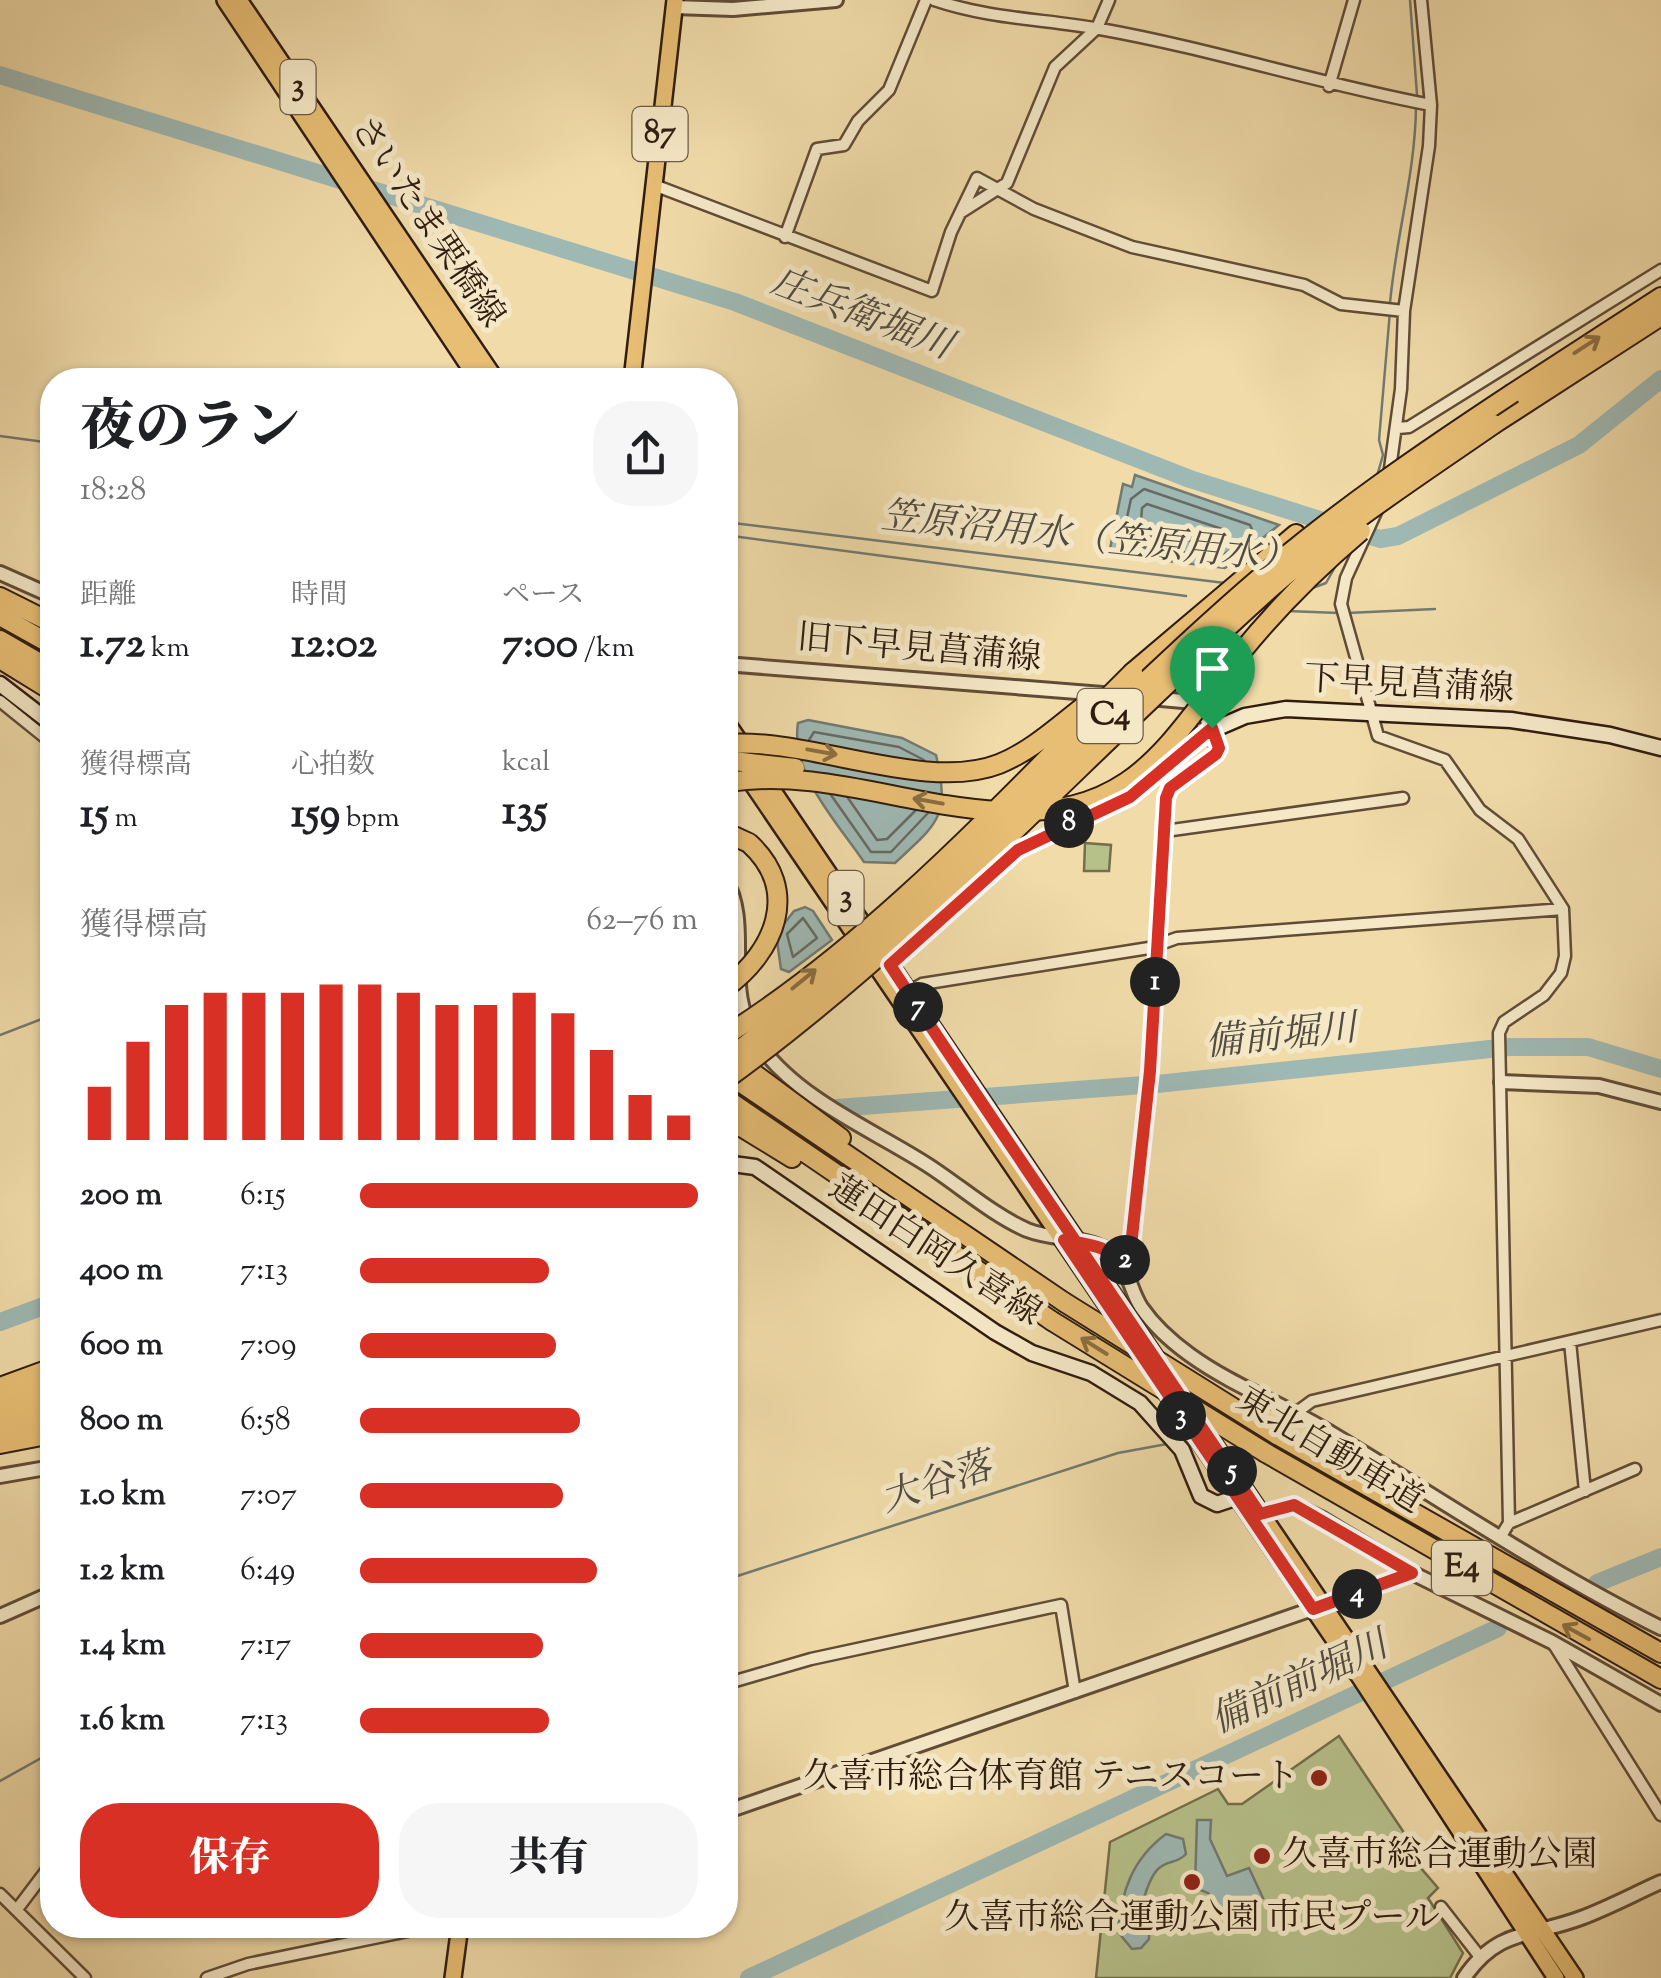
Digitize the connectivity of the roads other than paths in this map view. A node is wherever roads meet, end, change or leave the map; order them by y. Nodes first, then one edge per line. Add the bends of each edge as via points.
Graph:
1 (226, 0) edge
2 (239, 0) edge
3 (836, 0) edge
4 (926, 0) edge
5 (934, 0) edge
6 (1109, 0) edge
7 (1354, 0) edge
8 (1421, 0) edge
9 (674, 4) edge
10 (1097, 28) junction
11 (1329, 86) junction
12 (1431, 104) junction
13 (348, 172) junction
14 (654, 185) junction
15 (999, 189) junction
16 (366, 198) junction
17 (959, 214) junction
18 (784, 236) junction
19 (1661, 270) edge
20 (1661, 296) edge
21 (1404, 312) junction
22 (1661, 316) edge
23 (471, 368) edge
24 (487, 368) edge
25 (633, 368) edge
26 (1513, 393) junction
27 (1494, 424) junction
28 (1398, 428) junction
29 (0, 574) edge
30 (40, 591) edge
31 (0, 597) edge
32 (0, 616) edge
33 (40, 617) edge
34 (40, 638) edge
35 (0, 640) edge
36 (0, 659) edge
37 (40, 663) edge
38 (738, 665) edge
39 (1134, 672) junction
40 (40, 683) edge
41 (0, 684) edge
42 (0, 701) edge
43 (1370, 713) junction
44 (40, 715) edge
45 (1212, 728) junction
46 (40, 733) edge
47 (738, 740) edge
48 (738, 744) edge
49 (1661, 748) edge
50 (738, 761) edge
51 (738, 762) edge
52 (738, 781) edge
53 (882, 794) junction
54 (1403, 798) dead end
55 (1165, 832) junction
56 (738, 838) edge
57 (1563, 909) junction
58 (1157, 946) junction
59 (738, 966) edge
60 (883, 968) junction
61 (738, 977) edge
62 (908, 992) junction
63 (738, 1027) edge
64 (738, 1050) edge
65 (738, 1062) edge
66 (738, 1069) edge
67 (958, 1077) junction
68 (1501, 1077) junction
69 (738, 1083) edge
70 (1661, 1102) edge
71 (738, 1109) edge
72 (738, 1124) edge
73 (838, 1143) junction
74 (786, 1148) junction
75 (738, 1165) edge
76 (1072, 1242) junction
77 (1122, 1263) junction
78 (1661, 1320) edge
79 (1570, 1342) junction
80 (1506, 1356) junction
81 (40, 1372) edge
82 (0, 1386) edge
83 (40, 1389) edge
84 (0, 1402) edge
85 (40, 1407) edge
86 (1297, 1412) junction
87 (0, 1419) edge
88 (40, 1420) edge
89 (0, 1432) edge
90 (40, 1436) edge
91 (0, 1444) edge
92 (1634, 1468) dead end
93 (40, 1469) edge
94 (0, 1476) edge
95 (1586, 1490) junction
96 (1235, 1498) junction
97 (1260, 1514) junction
98 (1505, 1530) junction
99 (1412, 1573) junction
100 (40, 1599) edge
101 (1318, 1607) junction
102 (0, 1616) edge
103 (1661, 1628) edge
104 (1552, 1642) junction
105 (1661, 1653) edge
106 (1661, 1679) edge
107 (738, 1680) edge
108 (1076, 1692) junction
109 (1661, 1704) edge
110 (738, 1808) edge
111 (1661, 1815) edge
112 (40, 1879) edge
113 (1661, 1882) edge
114 (0, 1894) edge
115 (1441, 1907) dead end
116 (18, 1908) junction
117 (1534, 1930) junction
118 (40, 1931) edge
119 (47, 1938) edge
120 (375, 1938) edge
121 (458, 1938) edge
122 (1480, 1957) junction
123 (85, 1978) edge
124 (207, 1978) edge
125 (453, 1978) edge
126 (1464, 1978) edge
127 (1556, 1978) edge
128 (1574, 1978) edge

1 - 13 main road, さいたま栗橋線 / 3
2 - 13 main road, さいたま栗橋線 / 3
3 - 9 street via 733,9
4 - 18 street via 889,90 844,145 817,149
5 - 10 street via 972,13
6 - 10 street
7 - 11 street
8 - 12 street
9 - 14 main road, 87
10 - 11 street
10 - 15 street via 1056,67
11 - 12 street
12 - 21 street
13 - 16 main road, さいたま栗橋線 / 3
14 - 18 street
14 - 25 main road, 87
15 - 17 street
15 - 17 street via 977,178
15 - 21 street via 1132,247 1304,285 1341,304
16 - 23 main road, さいたま栗橋線 / 3
16 - 24 main road, さいたま栗橋線 / 3
17 - 18 street via 932,290
19 - 28 street via 1409,428
26 -> 20 highway, C4
21 - 28 street
22 - 27 highway, C4
26 - 39 highway, bridge via 1432,435 1309,524
26 - 64 highway, C4, bridge via 1370,490 1258,580 894,925
27 -> 53 highway, bridge via 1310,576 1262,626 1164,753 1130,781 1085,802 1036,811 980,810
27 - 66 highway, C4, bridge via 1276,584 904,937
28 - 43 street via 1390,473 1341,604
29 - 30 street
31 - 33 highway
32 - 34 highway
35 - 37 highway
36 - 40 highway
38 - 45 street, 旧下早見菖蒲線 via 1188,702 1199,705
48 -> 39 highway, bridge via 946,772 978,770 1027,748
63 -> 39 highway, bridge via 890,906
41 - 44 main road
42 - 46 street
43 - 45 main road, 下早見菖蒲線 via 1273,710
43 - 49 main road, 下早見菖蒲線 via 1511,720
43 - 57 street via 1381,740 1449,764 1480,810 1518,840
45 - 55 street via 1218,751 1168,790
45 - 60 main road, 下早見菖蒲線 via 1130,797 1018,850
47 - 60 main road, 3
50 - 53 highway, bridge via 795,768
51 - 60 main road, 3
52 - 53 highway, bridge via 777,778
54 - 55 street
55 - 58 street
56 - 61 highway, bridge via 774,876 778,919 757,960
57 - 58 street via 1178,938
57 - 68 street via 1561,973 1544,995 1504,1022
58 - 62 street via 922,984
58 - 77 street via 1131,1246
59 - 76 street via 740,1004 762,1048 790,1076 1020,1226
60 - 62 main road, 3
60 - 67 main road, 3
62 - 67 main road, 3
65 - 73 highway
67 - 76 main road, 3
68 - 70 street via 1599,1086
68 - 80 street
69 - 73 highway, 東北自動車道 / E4
71 - 74 highway
72 - 74 highway
73 - 105 highway, 東北自動車道 / E4, bridge via 937,1218 1277,1435
106 -> 74 highway, 東北自動車道 / E4, bridge via 1266,1453
75 - 96 main road, 蓮田白岡久喜線 via 755,1167 1008,1340 1079,1368 1140,1403 1182,1450 1209,1503
76 - 77 street via 1104,1248
76 - 96 main road, 3
76 - 97 main road, 3
77 - 86 street via 1138,1301 1164,1334 1239,1386
78 - 79 street
79 - 80 street
79 - 95 street
80 - 86 street via 1312,1402
80 - 98 street
81 - 82 highway
83 - 84 highway
85 - 87 highway
86 - 98 street
88 - 89 highway
90 - 91 highway
92 - 95 street
93 - 94 street
95 - 98 street
96 - 101 main road, 3
97 - 99 street via 1294,1505
97 - 101 main road, 3
98 - 103 street via 1588,1590
99 - 101 street
99 - 104 street
100 - 102 street
101 - 108 street
101 - 117 main road, 3
104 - 109 street
104 - 111 street
107 - 108 street via 1062,1605
108 - 110 street
112 - 116 street
113 - 117 street via 1582,1918
114 - 116 street
115 - 122 street
116 - 118 street
117 - 122 street
117 - 127 main road, 3
117 - 128 main road, 3
119 - 123 street
120 - 124 street
121 - 125 main road
122 - 126 street

